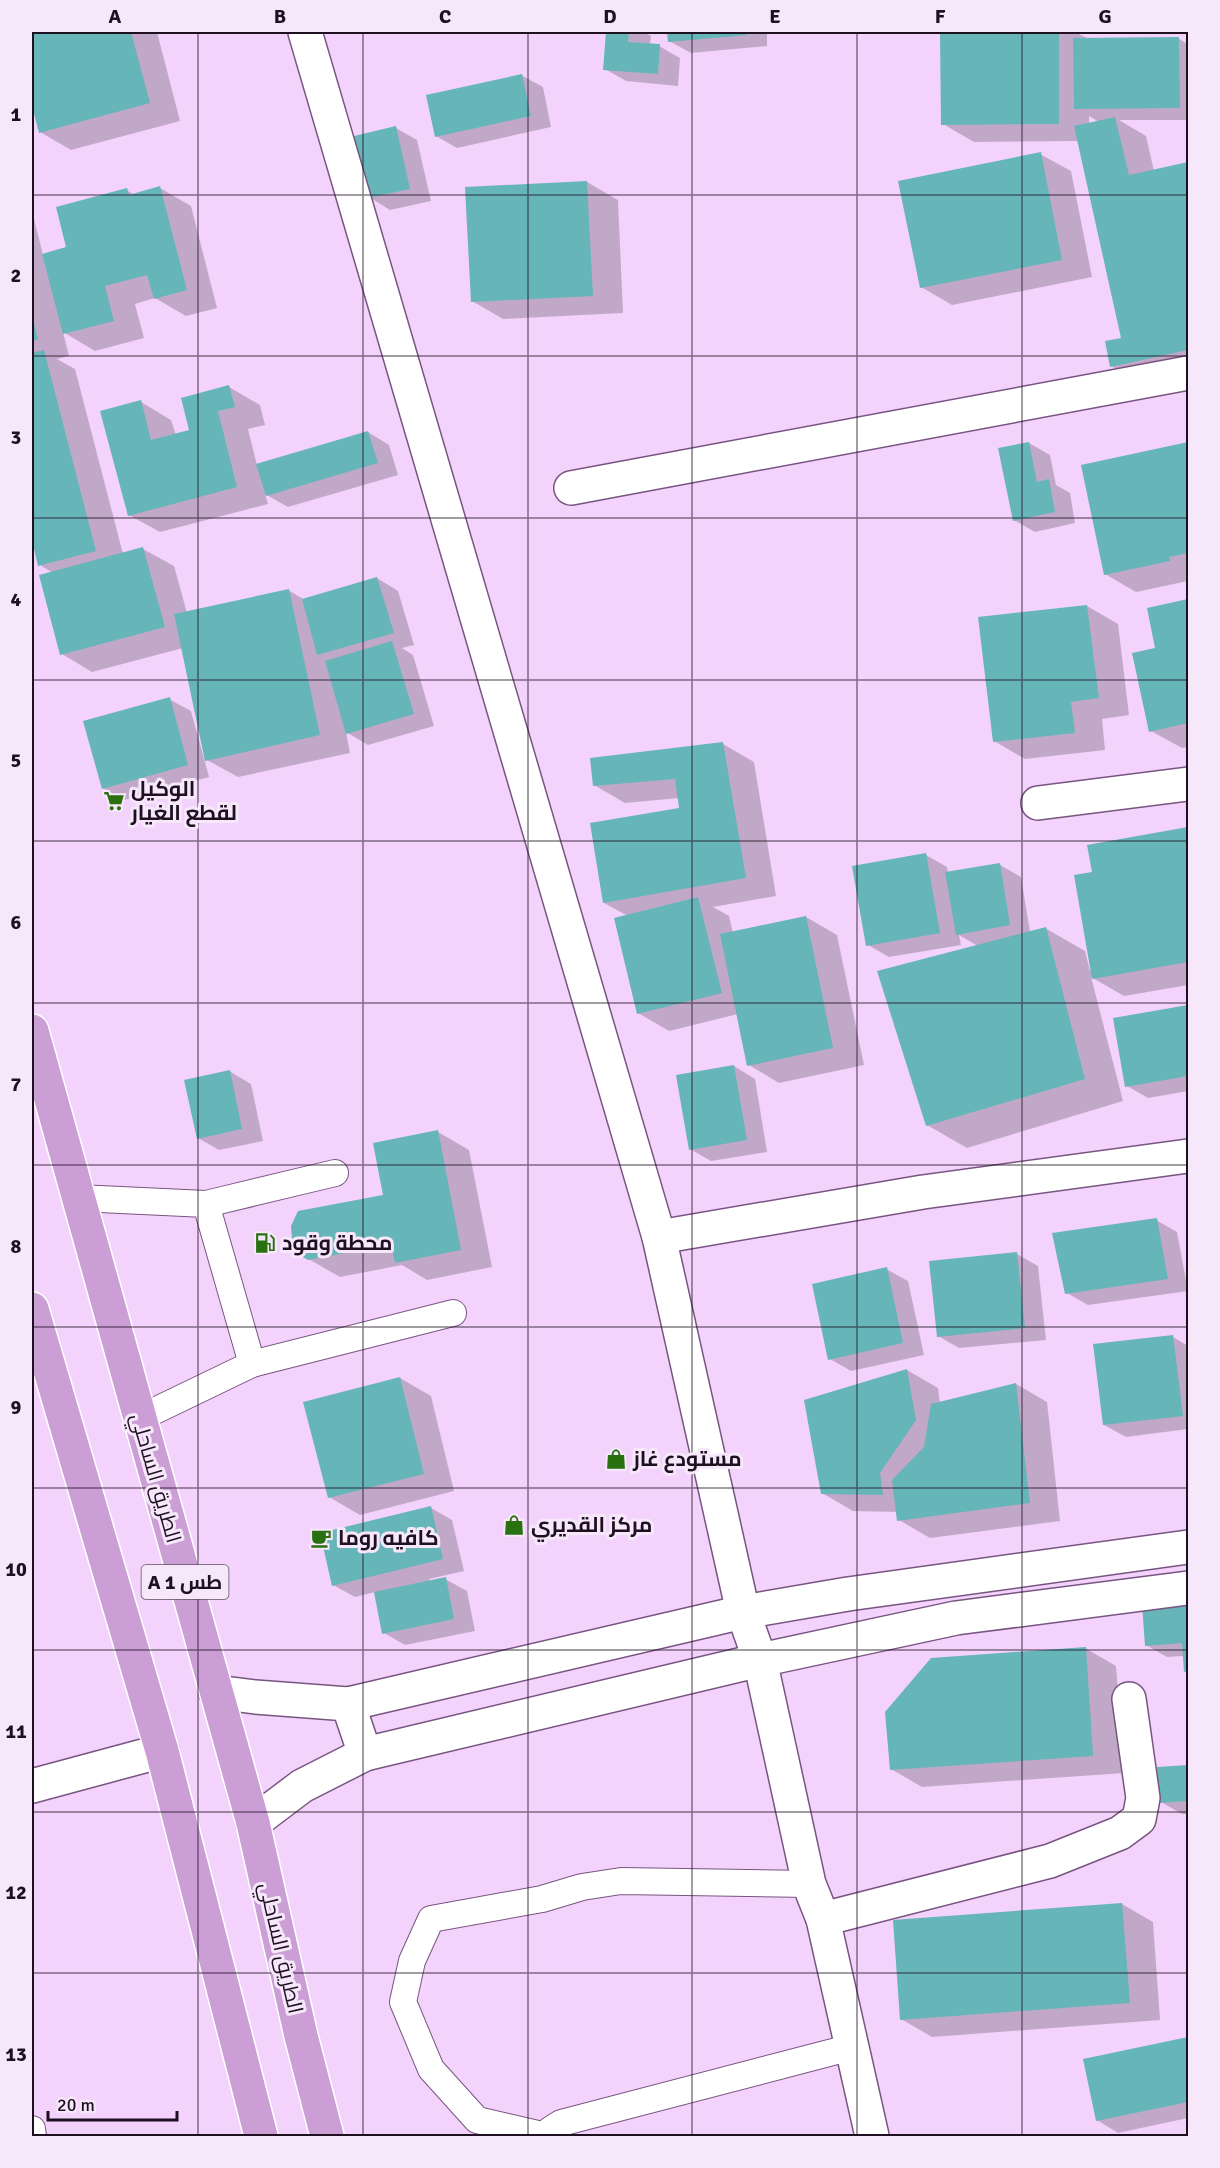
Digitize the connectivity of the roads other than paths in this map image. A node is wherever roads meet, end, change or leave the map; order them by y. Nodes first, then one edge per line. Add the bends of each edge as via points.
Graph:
1 (305, 32) edge
2 (1188, 373) edge
3 (571, 488) dead end
4 (1188, 784) edge
5 (1038, 803) dead end
6 (32, 1031) edge
7 (1188, 1156) edge
8 (335, 1173) dead end
9 (78, 1198) junction
10 (206, 1204) junction
11 (659, 1237) junction
12 (32, 1309) edge
13 (453, 1313) dead end
14 (252, 1364) junction
15 (140, 1418) junction
16 (1188, 1547) edge
17 (1188, 1588) edge
18 (743, 1612) junction
19 (760, 1660) junction
20 (216, 1692) junction
21 (1129, 1699) dead end
22 (348, 1704) junction
23 (162, 1750) junction
24 (365, 1754) junction
25 (32, 1786) edge
26 (253, 1823) junction
27 (809, 1884) junction
28 (823, 1919) junction
29 (852, 2047) junction
30 (32, 2129) edge
31 (33, 2136) edge
32 (261, 2136) edge
33 (327, 2136) edge
34 (546, 2136) edge
35 (872, 2136) edge

1 - 11 street
2 - 3 street
4 - 5 street
6 - 9 highway, الطريق الساحلي / A 1 طس
7 - 11 street via 923,1192
8 - 10 lane
9 - 10 lane
9 - 15 highway, الطريق الساحلي / A 1 طس
10 - 14 lane
11 - 18 street
12 - 23 highway, A 1 طس
13 - 14 lane
14 - 15 lane
15 - 20 highway, الطريق الساحلي / A 1 طس
16 - 18 street
17 - 19 street via 956,1618
18 - 19 street
18 - 22 street
19 - 24 street
19 - 27 street
20 - 22 street
20 - 26 highway, الطريق الساحلي / A 1 طس
21 - 28 street via 1143,1798 1139,1818 1120,1833 1050,1861
22 - 24 street
23 - 25 street
23 - 32 highway, A 1 طس
24 - 26 street via 302,1786
26 - 33 highway, الطريق الساحلي / A 1 طس
27 - 28 street
27 - 34 lane via 621,1881 431,1919 412,1961 403,2002 431,2069 477,2120
28 - 29 street
29 - 34 lane via 561,2123
29 - 35 street
30 - 31 lane

